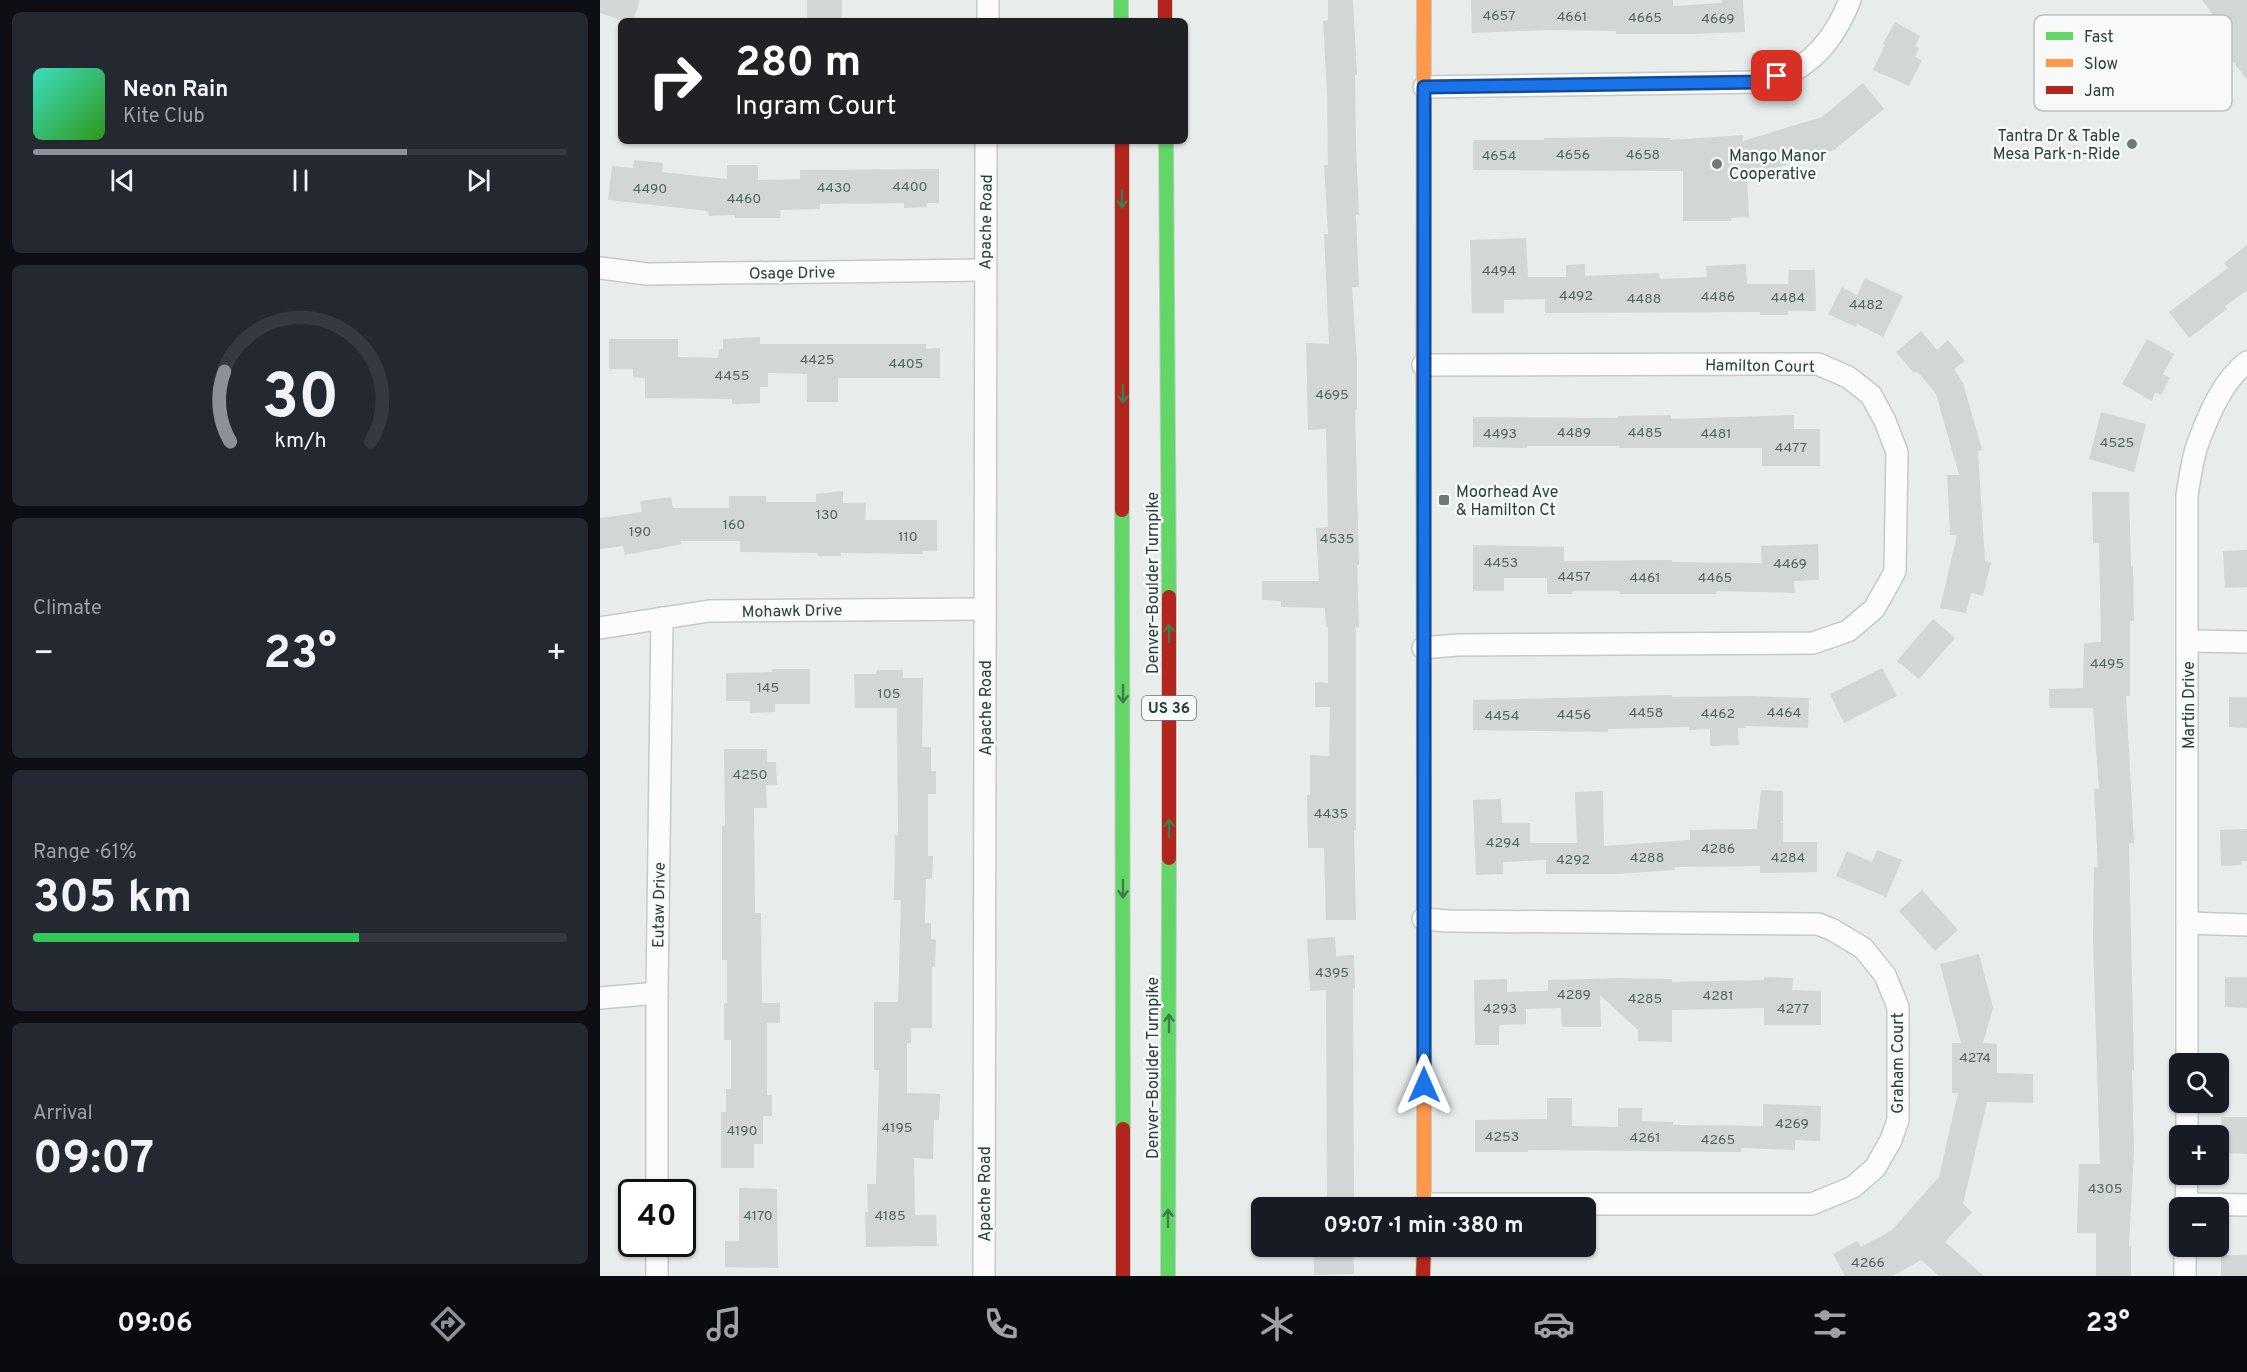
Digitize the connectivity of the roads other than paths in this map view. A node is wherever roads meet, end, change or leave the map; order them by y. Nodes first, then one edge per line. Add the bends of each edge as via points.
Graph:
1 (988, 0) edge
2 (1121, 0) edge
3 (1165, 0) edge
4 (1424, 0) edge
5 (1850, 0) edge
6 (988, 18) edge
7 (1121, 18) edge
8 (1165, 18) edge
9 (1424, 87) junction
10 (986, 144) edge
11 (1122, 144) edge
12 (1166, 144) edge
13 (600, 268) edge
14 (985, 270) junction
15 (2247, 362) edge
16 (1423, 365) junction
17 (985, 609) junction
18 (662, 618) junction
19 (600, 628) edge
20 (2188, 641) junction
21 (2247, 642) edge
22 (1423, 648) junction
23 (1423, 919) junction
24 (2187, 924) junction
25 (2247, 925) edge
26 (657, 993) junction
27 (600, 998) edge
28 (2187, 1053) edge
29 (657, 1179) edge
30 (1424, 1197) edge
31 (2247, 1204) edge
32 (1596, 1205) edge
33 (2229, 1205) edge
34 (657, 1257) edge
35 (1424, 1257) edge
36 (2185, 1257) edge
37 (657, 1276) edge
38 (984, 1276) edge
39 (1123, 1276) edge
40 (1168, 1276) edge
41 (1423, 1276) edge
42 (2185, 1276) edge

1 - 6 street
2 - 7 main road
3 - 8 main road
4 - 9 main road
5 - 9 street via 1822,48 1794,70 1761,82
9 - 16 main road
10 - 14 street, Apache Road
11 -> 39 main road, Denver–Boulder Turnpike / US 36
40 -> 12 main road, Denver–Boulder Turnpike / US 36
13 - 14 street, Osage Drive via 647,274
14 - 17 street, Apache Road
15 - 20 street, Martin Drive via 2218,398 2197,445 2187,495
16 - 22 main road
16 - 22 street, Hamilton Court via 1818,364 1848,377 1871,395 1898,452 1894,571 1874,609 1848,631 1812,643
17 - 18 street, Mohawk Drive via 709,611
17 - 38 street, Apache Road
18 - 19 street, Mohawk Drive
18 - 26 street, Eutaw Drive
20 - 21 street
20 - 24 street, Martin Drive
22 - 23 main road
23 - 30 main road
23 - 32 street, Graham Court via 1818,924 1863,948 1885,975 1898,1007 1898,1120 1875,1168 1853,1186 1812,1204
24 - 25 street
24 - 28 street, Martin Drive
26 - 27 street
26 - 29 street, Eutaw Drive
31 - 33 street
34 - 37 street
35 - 41 main road
36 - 42 street

